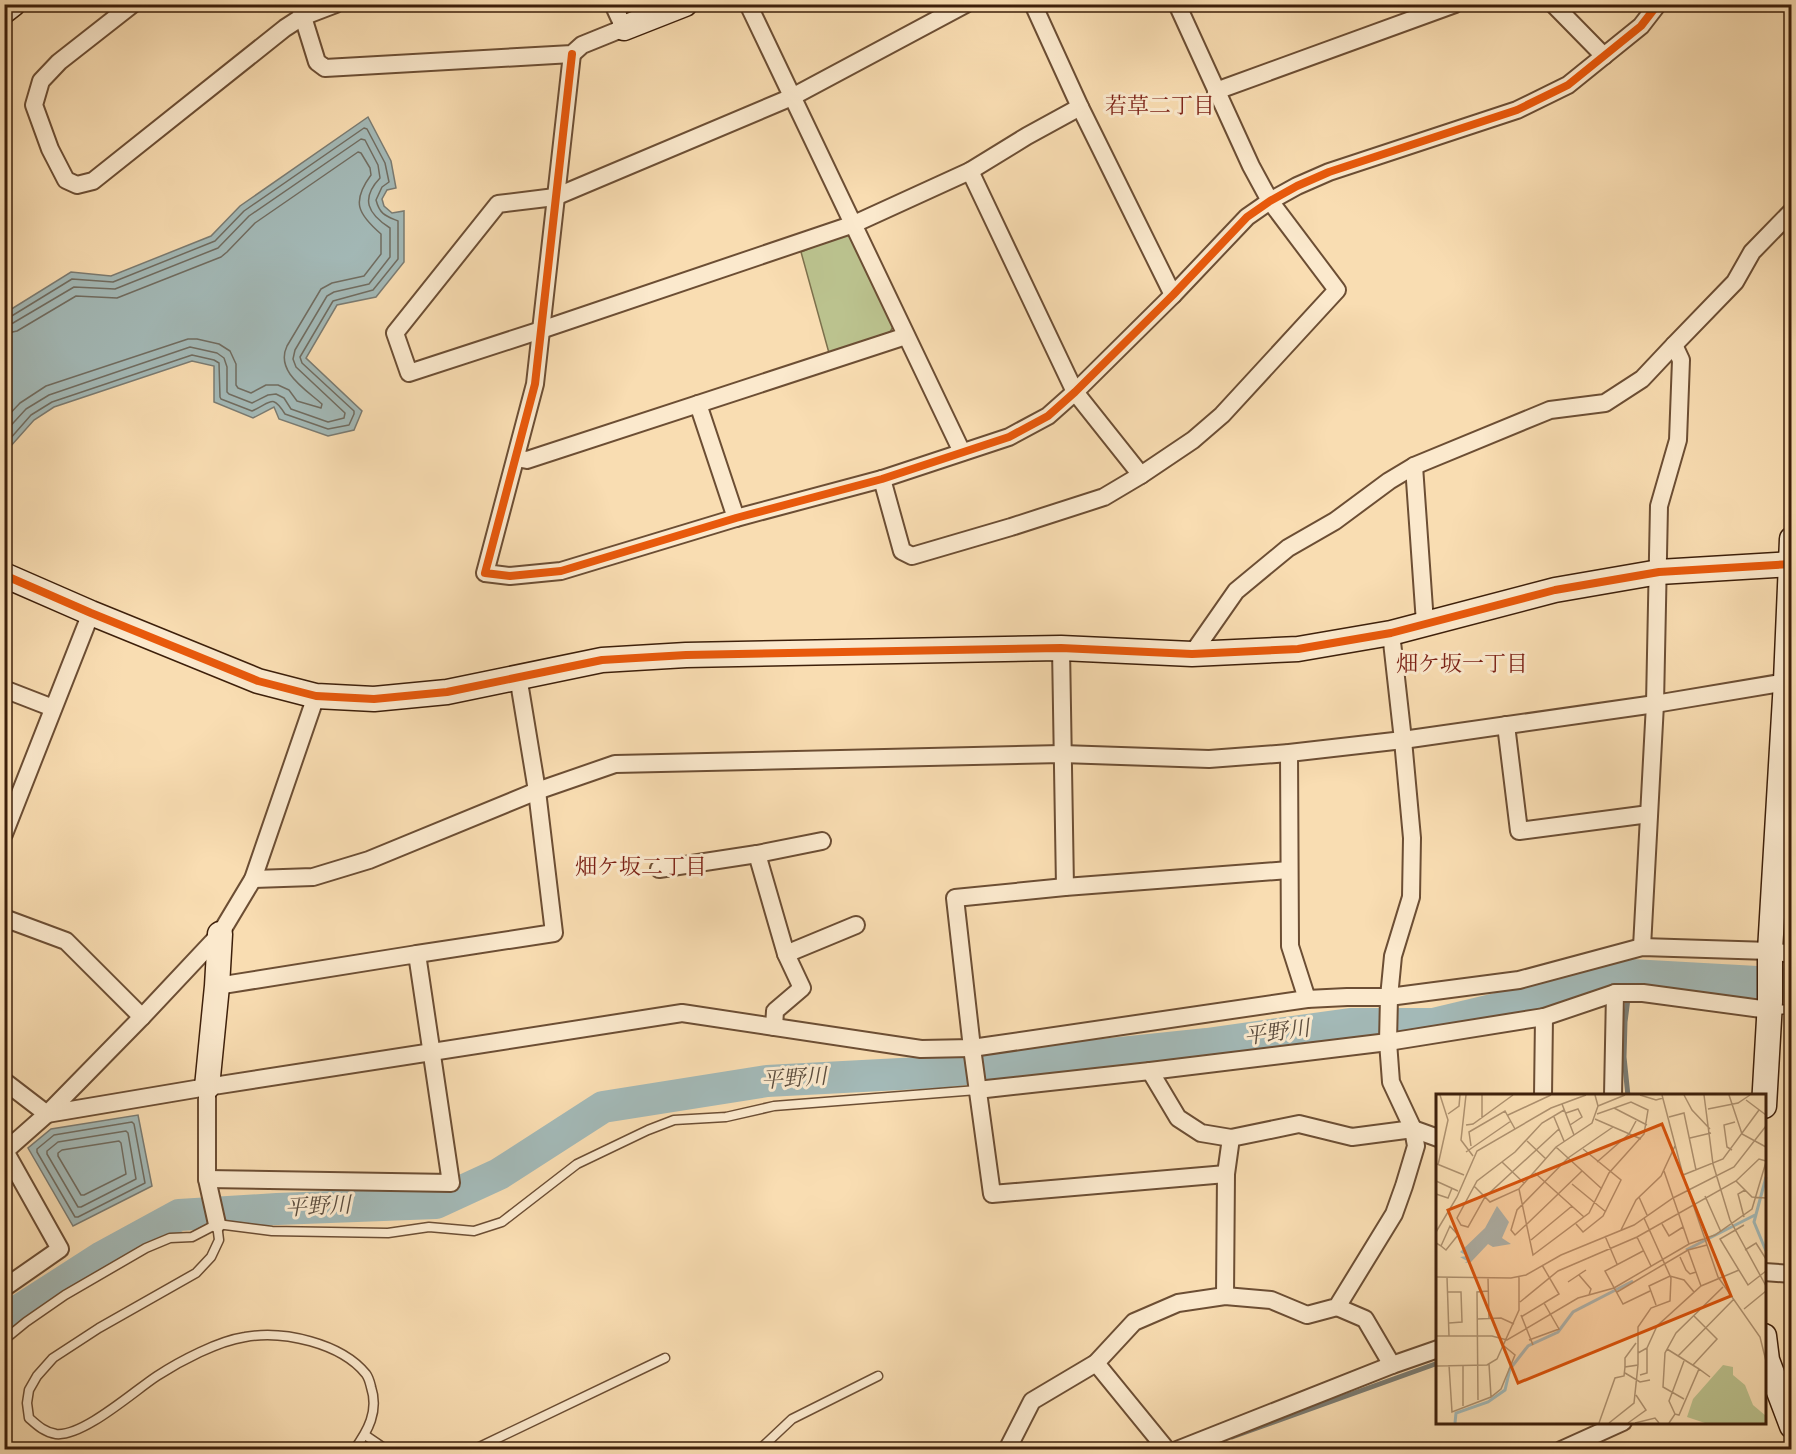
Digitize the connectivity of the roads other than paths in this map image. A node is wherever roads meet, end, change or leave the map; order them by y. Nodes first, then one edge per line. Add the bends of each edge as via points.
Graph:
1 (13, 4) edge
2 (133, 4) edge
3 (336, 4) edge
4 (614, 4) edge
5 (685, 4) edge
6 (748, 4) edge
7 (966, 4) edge
8 (1033, 4) edge
9 (1177, 4) edge
10 (1455, 4) edge
11 (1553, 4) edge
12 (1658, 4) edge
13 (4, 10) edge
14 (300, 11) edge
15 (624, 28) junction
16 (572, 54) junction
17 (1605, 56) junction
18 (1216, 90) junction
19 (792, 97) junction
20 (1080, 107) junction
21 (970, 171) junction
22 (555, 197) junction
23 (1270, 201) junction
24 (1791, 211) edge
25 (854, 224) junction
26 (1173, 295) junction
27 (541, 330) junction
28 (906, 336) junction
29 (1674, 345) junction
30 (1076, 392) junction
31 (698, 404) junction
32 (962, 452) junction
33 (516, 458) junction
34 (1414, 466) junction
35 (1141, 475) junction
36 (882, 479) junction
37 (736, 518) junction
38 (1791, 539) edge
39 (1791, 564) edge
40 (1659, 572) junction
41 (4, 575) edge
42 (91, 613) junction
43 (1425, 623) junction
44 (1391, 633) junction
45 (1061, 648) junction
46 (1192, 654) junction
47 (518, 676) junction
48 (1789, 681) edge
49 (4, 689) edge
50 (316, 696) junction
51 (1655, 704) junction
52 (53, 708) junction
53 (1506, 725) junction
54 (1403, 740) junction
55 (1289, 753) junction
56 (1062, 754) junction
57 (537, 790) junction
58 (1648, 814) junction
59 (4, 834) edge
60 (822, 841) dead end
61 (757, 855) junction
62 (659, 869) dead end
63 (1288, 870) junction
64 (253, 879) junction
65 (1065, 887) junction
66 (4, 918) edge
67 (856, 925) dead end
68 (220, 934) junction
69 (1642, 946) junction
70 (417, 954) junction
71 (786, 954) junction
72 (1777, 955) edge
73 (217, 986) junction
74 (1615, 993) junction
75 (1389, 997) junction
76 (1307, 999) junction
77 (1777, 1007) edge
78 (142, 1017) junction
79 (1544, 1017) junction
80 (774, 1027) junction
81 (1388, 1042) junction
82 (972, 1048) junction
83 (431, 1052) junction
84 (1150, 1071) junction
85 (4, 1082) edge
86 (207, 1087) junction
87 (977, 1090) junction
88 (1543, 1094) edge
89 (1613, 1094) edge
90 (1766, 1094) edge
91 (47, 1114) junction
92 (1413, 1129) junction
93 (1231, 1138) junction
94 (1436, 1138) edge
95 (5, 1152) edge
96 (1226, 1174) junction
97 (207, 1179) junction
98 (217, 1224) junction
99 (1766, 1272) edge
100 (1791, 1274) edge
101 (4, 1288) edge
102 (1226, 1296) junction
103 (1337, 1307) junction
104 (4, 1340) edge
105 (1436, 1349) edge
106 (665, 1358) dead end
107 (1766, 1361) edge
108 (1096, 1363) junction
109 (1392, 1365) junction
110 (878, 1376) dead end
111 (1618, 1424) edge
112 (1791, 1426) edge
113 (365, 1435) junction
114 (354, 1449) edge
115 (387, 1449) edge
116 (474, 1449) edge
117 (759, 1449) edge
118 (1007, 1449) edge
119 (1167, 1449) edge
120 (1177, 1449) edge
121 (1561, 1449) edge

1 - 13 street
2 - 14 street via 59,62 41,81 34,105 66,180 77,185 93,181 285,28
3 - 14 street
4 - 15 street
5 - 15 street
6 - 19 street
7 - 19 street
8 - 20 street
9 - 18 street
10 - 18 street
11 - 17 street
12 - 17 street via 1641,26
14 - 16 street via 317,62 326,68
15 - 16 street via 582,45
16 - 22 street
17 - 23 street via 1568,85 1517,110 1329,172
18 - 23 street
19 - 22 street
19 - 25 street
20 - 21 street
20 - 26 street
21 - 25 street
21 - 30 street
22 - 27 street
22 - 27 street via 498,204 395,333 409,373
23 - 26 street via 1248,217
23 - 35 street via 1337,290 1222,415 1194,440
24 - 29 street via 1752,252 1735,282
25 - 27 street
25 - 28 street
26 - 30 street
27 - 33 street via 535,384
28 - 31 street
28 - 32 street
29 - 34 street via 1642,379 1605,403 1550,410
29 - 40 street via 1681,360 1678,440 1659,506
30 - 32 street via 1048,416 1009,437
30 - 35 street
31 - 33 street via 527,460
31 - 37 street
32 - 36 street
33 - 37 street via 485,573 510,576 561,571
34 - 43 street
34 - 46 street via 1335,521 1288,548 1236,591
35 - 36 street via 1104,497 912,556 902,551
36 - 37 street
38 - 39 street
39 - 40 street
39 - 48 street
40 - 43 street via 1555,590
40 - 51 street
41 - 42 street
42 - 50 street via 258,681
42 - 52 street
43 - 44 street
44 - 46 street via 1298,650
44 - 54 street
45 - 46 street
45 - 47 street via 674,656 602,660
45 - 56 street
47 - 50 street via 447,692 374,699
47 - 57 street
48 - 51 street
48 - 72 street
49 - 52 street
50 - 64 street
51 - 53 street
51 - 58 street
52 - 59 street
53 - 54 street
53 - 58 street via 1519,831
54 - 55 street
54 - 75 street via 1412,838 1411,897 1394,956
55 - 56 street via 1209,759
55 - 63 street
56 - 57 street via 615,764
56 - 65 street
57 - 64 street via 369,860 313,877
57 - 70 street via 554,933
58 - 69 street
60 - 61 street
61 - 62 street
61 - 71 street
63 - 65 street
63 - 76 street via 1290,946
64 - 68 street
65 - 82 street via 955,898
66 - 78 street via 66,941
67 - 71 street
68 - 73 street
68 - 78 street
69 - 72 street
69 - 75 street via 1519,980
70 - 73 street
70 - 83 street
71 - 80 street via 802,988 775,1011
72 - 77 street
73 - 86 street
74 - 77 street
74 - 79 street
74 - 89 street
75 - 76 street
75 - 81 street
76 - 82 street
77 - 90 street
78 - 91 street
79 - 81 street
79 - 88 street
80 - 82 street via 921,1049
80 - 83 street via 681,1013
81 - 84 street
81 - 92 street via 1391,1082
82 - 87 street
83 - 86 street
83 - 97 street via 451,1182
84 - 87 street
84 - 93 street via 1178,1118 1201,1133
85 - 91 street
86 - 91 street
86 - 97 street
87 - 96 street via 992,1194
87 - 98 lane via 774,1106 726,1117 675,1120 577,1164 502,1222 474,1231 429,1227 388,1233 283,1232
91 - 95 street
92 - 93 street via 1352,1137 1299,1124
92 - 94 street
92 - 103 street via 1416,1146 1394,1214
93 - 96 street
95 - 101 street via 60,1249
96 - 102 street
97 - 98 street
98 - 104 lane via 192,1237 170,1238 146,1248 65,1294
98 - 113 lane via 219,1240 211,1257 196,1273 53,1358 29,1390 28,1418 41,1429 57,1434 75,1430 206,1349 244,1337 281,1335 317,1343 346,1356 368,1376 375,1398
99 - 100 street
102 - 103 street via 1271,1300 1307,1315
102 - 108 street via 1178,1303 1134,1322
103 - 109 street via 1365,1319
105 - 109 street
106 - 116 lane
107 - 112 street
108 - 118 street via 1032,1401
108 - 119 street
109 - 120 street
110 - 117 lane via 792,1419
111 - 121 street
113 - 114 lane
113 - 115 lane

